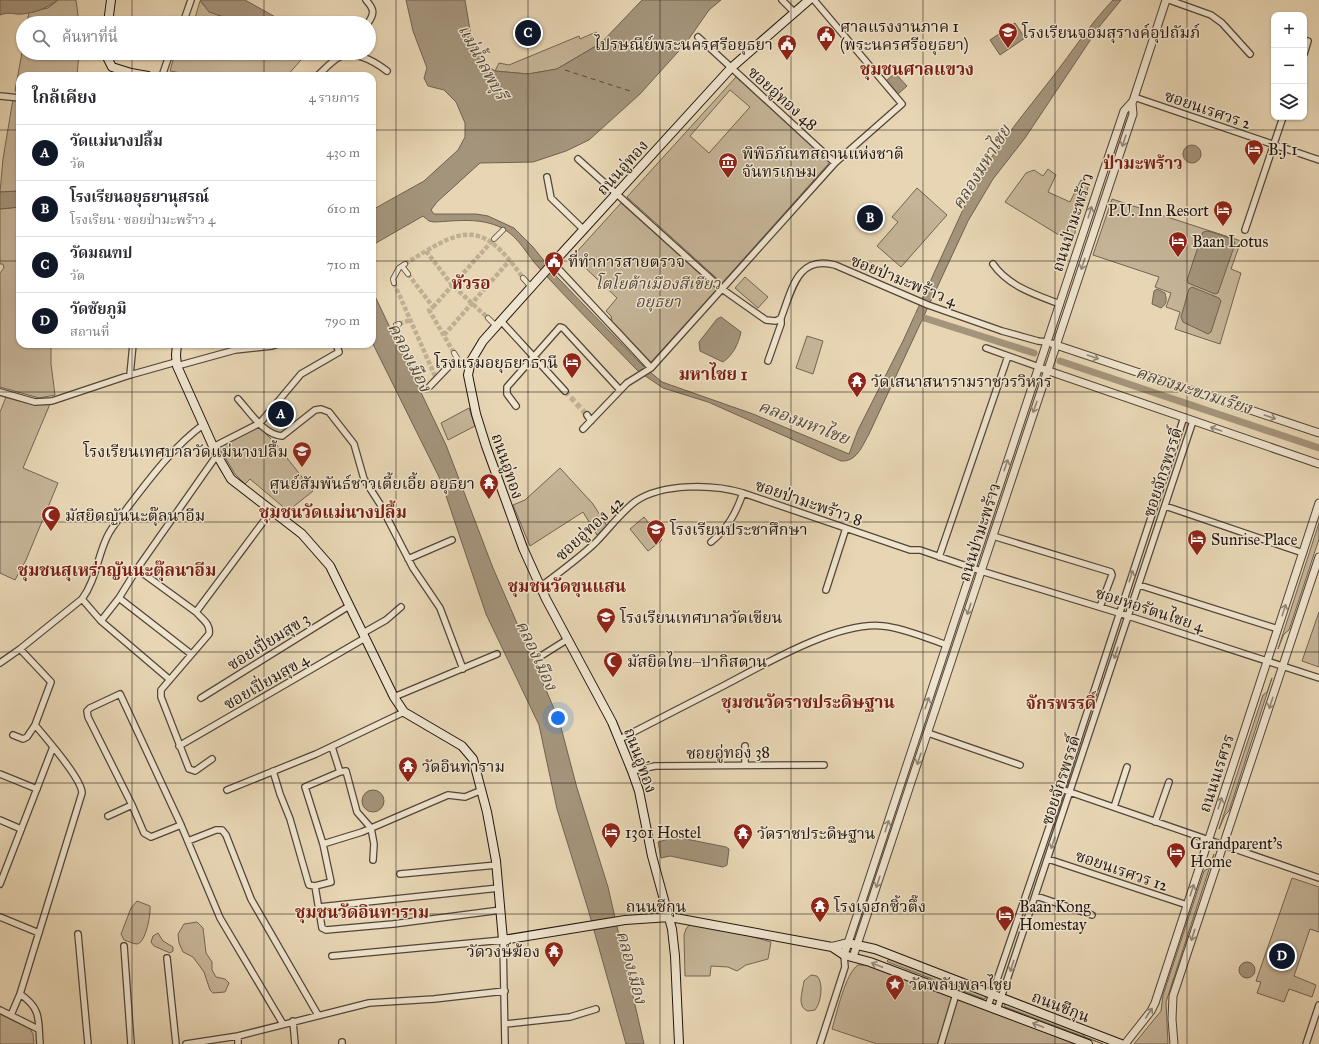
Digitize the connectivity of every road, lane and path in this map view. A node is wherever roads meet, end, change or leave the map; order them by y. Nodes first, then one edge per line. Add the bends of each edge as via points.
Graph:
1 (111, 0) edge
2 (191, 0) edge
3 (366, 0) edge
4 (782, 0) edge
5 (809, 0) edge
6 (814, 0) edge
7 (1166, 0) edge
8 (1169, 0) edge
9 (794, 12) junction
10 (109, 16) edge
11 (185, 16) edge
12 (372, 16) edge
13 (698, 37) dead end
14 (1308, 41) dead end
15 (1306, 48) edge
16 (1250, 54) dead end
17 (108, 60) edge
18 (168, 60) edge
19 (335, 60) edge
20 (369, 60) edge
21 (731, 68) junction
22 (387, 71) dead end
23 (130, 72) edge
24 (163, 72) edge
25 (321, 72) edge
26 (0, 96) edge
27 (16, 98) edge
28 (1133, 100) junction
29 (1282, 120) edge
30 (1274, 145) junction
31 (578, 159) dead end
32 (1319, 160) edge
33 (835, 163) junction
34 (547, 177) dead end
35 (616, 194) junction
36 (503, 230) dead end
37 (584, 230) junction
38 (1245, 230) dead end
39 (494, 239) tunnel mouth
40 (1080, 244) junction
41 (1089, 247) junction
42 (993, 264) dead end
43 (551, 265) junction
44 (408, 274) tunnel mouth
45 (523, 278) tunnel mouth
46 (394, 283) dead end
47 (531, 287) junction
48 (722, 289) junction
49 (1060, 304) junction
50 (488, 318) tunnel mouth
51 (781, 318) junction
52 (498, 323) junction
53 (1047, 342) junction
54 (1056, 345) junction
55 (133, 348) edge
56 (177, 348) edge
57 (254, 348) edge
58 (338, 348) edge
59 (986, 348) dead end
60 (454, 353) tunnel mouth
61 (533, 355) junction
62 (1008, 356) junction
63 (768, 361) dead end
64 (456, 363) junction
65 (177, 364) junction
66 (469, 366) junction
67 (1039, 367) junction
68 (650, 369) junction
69 (1048, 370) junction
70 (130, 375) junction
71 (430, 386) dead end
72 (620, 390) junction
73 (565, 391) tunnel mouth
74 (0, 392) edge
75 (238, 399) dead end
76 (516, 406) dead end
77 (586, 415) tunnel mouth
78 (1184, 418) junction
79 (592, 421) junction
80 (1193, 421) junction
81 (260, 423) junction
82 (204, 424) junction
83 (583, 429) dead end
84 (1319, 433) edge
85 (215, 451) junction
86 (1169, 463) junction
87 (1319, 464) edge
88 (1178, 466) junction
89 (743, 493) junction
90 (636, 501) joint
91 (1319, 503) edge
92 (1165, 506) junction
93 (272, 510) junction
94 (846, 528) junction
95 (1147, 529) junction
96 (1156, 532) junction
97 (993, 536) junction
98 (452, 540) dead end
99 (711, 542) dead end
100 (1303, 553) junction
101 (939, 557) junction
102 (1319, 557) edge
103 (408, 560) junction
104 (972, 568) junction
105 (137, 569) junction
106 (981, 572) junction
107 (1139, 585) junction
108 (540, 586) junction
109 (826, 590) dead end
110 (119, 598) junction
111 (82, 599) junction
112 (350, 606) junction
113 (401, 607) dead end
114 (1100, 607) junction
115 (196, 612) junction
116 (1119, 613) junction
117 (1128, 616) junction
118 (101, 621) junction
119 (1278, 629) junction
120 (364, 636) junction
121 (568, 639) junction
122 (946, 645) junction
123 (20, 649) junction
124 (191, 654) junction
125 (497, 654) dead end
126 (541, 656) dead end
127 (1267, 661) junction
128 (0, 663) edge
129 (1283, 666) junction
130 (463, 669) junction
131 (1100, 670) junction
132 (1109, 674) junction
133 (1319, 678) edge
134 (169, 679) junction
135 (394, 697) junction
136 (201, 698) dead end
137 (404, 712) junction
138 (35, 726) junction
139 (928, 733) junction
140 (13, 735) dead end
141 (620, 739) junction
142 (178, 746) junction
143 (745, 746) dead end
144 (53, 747) junction
145 (332, 747) junction
146 (212, 759) dead end
147 (745, 765) junction
148 (824, 765) dead end
149 (1020, 765) dead end
150 (1127, 767) dead end
151 (273, 771) junction
152 (632, 771) junction
153 (340, 772) junction
154 (0, 774) edge
155 (1169, 782) dead end
156 (37, 789) junction
157 (1061, 789) junction
158 (227, 790) dead end
159 (482, 790) junction
160 (1070, 792) junction
161 (132, 805) junction
162 (1114, 808) junction
163 (108, 816) dead end
164 (0, 820) edge
165 (1155, 822) junction
166 (181, 825) junction
167 (371, 828) junction
168 (21, 829) junction
169 (1208, 840) junction
170 (188, 841) junction
171 (323, 844) junction
172 (1223, 845) junction
173 (1048, 859) junction
174 (373, 860) dead end
175 (497, 865) junction
176 (3, 868) edge
177 (400, 874) dead end
178 (1319, 878) edge
179 (0, 884) edge
180 (315, 886) junction
181 (499, 888) junction
182 (1036, 896) junction
183 (1187, 905) junction
184 (320, 907) junction
185 (501, 910) junction
186 (1020, 912) junction
187 (1092, 915) dead end
188 (1029, 916) junction
189 (0, 917) edge
190 (670, 917) junction
191 (39, 933) junction
192 (78, 934) dead end
193 (503, 940) junction
194 (848, 943) junction
195 (857, 945) junction
196 (124, 946) dead end
197 (832, 946) junction
198 (844, 955) junction
199 (332, 956) dead end
200 (167, 958) dead end
201 (853, 958) junction
202 (845, 967) junction
203 (505, 991) junction
204 (20, 994) junction
205 (956, 994) junction
206 (992, 994) junction
207 (1002, 998) junction
208 (1319, 1005) edge
209 (988, 1006) junction
210 (596, 1009) dead end
211 (0, 1010) edge
212 (997, 1010) junction
213 (11, 1015) junction
214 (318, 1015) junction
215 (293, 1022) junction
216 (283, 1024) junction
217 (505, 1024) junction
218 (38, 1029) junction
219 (238, 1036) junction
220 (40, 1044) edge
221 (88, 1044) edge
222 (131, 1044) edge
223 (176, 1044) edge
224 (186, 1044) edge
225 (238, 1044) edge
226 (295, 1044) edge
227 (505, 1044) edge
228 (679, 1044) edge
229 (820, 1044) edge
230 (941, 1044) edge
231 (1088, 1044) edge
232 (1121, 1044) edge
233 (1125, 1044) edge
234 (1174, 1044) edge
235 (1306, 1044) edge

1 - 10 main road
2 - 11 street
3 - 12 street via 373,8
4 - 9 street
5 - 9 main road, ถนนอู่ทอง
6 - 33 street via 902,104
7 - 28 street, ถนนป่ามะพร้าว
8 - 16 street via 1211,15 1222,23
9 - 21 main road, ถนนอู่ทอง
13 - 21 street, ซอยอู่ทอง 48
14 - 15 street
17 - 23 main road via 116,69
18 - 24 street
19 - 25 street
20 - 22 street
21 - 33 street, ซอยอู่ทอง 48
21 - 35 main road, ถนนอู่ทอง
26 - 27 street
28 - 30 street, ซอยนเรศวร 2
40 -> 28 street, ถนนป่ามะพร้าว via 1124,111
28 -> 41 street, ถนนป่ามะพร้าว via 1133,114
29 - 30 street
30 - 32 street, ซอยนเรศวร 2
30 - 38 street
31 - 35 street
33 - 48 street
34 - 37 street via 551,198
35 - 37 main road, ถนนอู่ทอง
35 - 48 street
36 - 39 street
37 - 43 main road, ถนนอู่ทอง
40 - 41 street
40 - 49 street, ถนนป่ามะพร้าว
41 -> 54 street, ถนนป่ามะพร้าว
42 - 49 street via 1006,279
43 - 47 main road, ถนนอู่ทอง
43 - 68 street
44 - 46 street via 404,265 399,268 392,280
45 - 47 street
47 - 52 main road, ถนนอู่ทอง
48 - 51 street via 766,320 776,321
48 - 68 street
49 - 53 street, ถนนป่ามะพร้าว
50 - 52 street
51 - 53 street, ซอยป่ามะพร้าว 4 via 803,269 818,263 834,265 928,305 1002,331
51 - 63 street, ซอยป่ามะพร้าว 4
52 - 61 street
52 - 66 main road, ถนนอู่ทอง via 477,349
53 - 54 street
53 - 67 street, ถนนป่ามะพร้าว
54 - 69 street, ถนนป่ามะพร้าว
54 -> 84 street
55 - 70 street
56 - 65 main road
57 - 65 street
58 - 81 street via 339,352 300,374
59 - 62 street
60 - 64 street
61 - 72 street via 562,327
61 - 73 street
61 - 76 street via 507,387 507,394
62 - 67 street
62 - 101 street
64 - 66 street
64 - 71 street via 453,362
65 - 70 street
65 - 82 main road
66 - 108 main road, ถนนอู่ทอง via 469,387 486,446 523,548
67 - 69 street
104 -> 67 street, ถนนป่ามะพร้าว
68 - 72 street
69 - 78 street
69 -> 97 street, ถนนป่ามะพร้าว
70 - 74 street via 48,402 36,402
72 - 79 street
75 - 81 street
77 - 79 street
78 - 80 street
78 - 86 street, ซอยจักรพรรดิ์
79 - 83 street
87 -> 80 street
80 - 88 street, ซอยจักรพรรดิ์
81 - 85 street
81 - 103 street via 276,435 282,436 314,410 329,412 354,444 364,479 380,504
82 - 85 main road
82 - 111 street via 188,436 158,467 107,535 95,575
85 - 93 main road via 231,479
85 - 105 street
86 - 88 street
86 - 95 street, ซอยจักรพรรดิ์
88 - 92 street, ซอยจักรพรรดิ์
89 - 90 street, ซอยป่ามะพร้าว 8 via 716,487 690,486 653,494
89 - 94 street, ซอยป่ามะพร้าว 8
89 - 99 street via 738,509 729,524
90 - 108 street, ซอยอู่ทอง 42 via 578,558
91 - 100 street, ถนนนเรศวร
92 - 96 street, ซอยจักรพรรดิ์
92 - 100 street
93 - 112 main road via 306,538 326,561
93 - 115 street
94 - 101 street, ซอยป่ามะพร้าว 8
94 - 109 street
95 - 96 street
116 -> 95 street, ซอยจักรพรรดิ์
96 - 107 street, ซอยจักรพรรดิ์
97 - 106 street, ถนนป่ามะพร้าว
97 - 114 street via 1111,572
98 - 103 street
119 -> 100 street, ถนนนเรศวร
101 - 104 street, ซอยป่ามะพร้าว 8
102 - 129 street, ถนนนเรศวร
103 - 130 street via 440,608
104 - 106 street, ซอยหอรัตนไชย 4
104 - 122 street, ถนนป่ามะพร้าว
105 - 110 street
105 - 115 street
106 - 114 street, ซอยหอรัตนไชย 4
106 -> 139 street, ถนนป่ามะพร้าว
107 - 117 street, ซอยจักรพรรดิ์
107 - 119 street
108 - 121 main road, ถนนอู่ทอง
110 - 118 street
110 - 124 street
111 - 118 street
111 - 123 street
112 - 120 main road
112 - 136 street, ซอยเปี่ยมสุข 3
113 - 120 street, ซอยเปี่ยมสุข 4
114 - 116 street, ซอยหอรัตนไชย 4
115 - 124 street via 210,629 209,634
116 - 117 street, ซอยหอรัตนไชย 4
116 - 131 street, ซอยจักรพรรดิ์
117 - 127 street, ซอยหอรัตนไชย 4
117 -> 132 street, ซอยจักรพรรดิ์
118 - 134 street
119 - 127 street, ถนนนเรศวร
120 - 135 main road
120 - 142 street, ซอยเปี่ยมสุข 4
121 - 126 street
121 - 141 main road, ถนนอู่ทอง
122 - 141 street via 897,628 862,626 816,641 762,666
194 -> 122 street, ถนนป่ามะพร้าว
123 - 128 street
123 - 138 street via 51,682
124 - 134 street
125 - 130 street
127 - 129 street, ซอยหอรัตนไชย 4
169 -> 127 street, ถนนนเรศวร
129 - 133 street, ซอยหอรัตนไชย 4
129 -> 172 street, ถนนนเรศวร
130 - 135 street
131 - 132 street
131 - 157 street, ซอยจักรพรรดิ์
132 - 160 street, ซอยจักรพรรดิ์
134 - 142 street via 161,690 161,697
135 - 137 main road
137 - 145 street
137 - 159 main road via 454,740 468,751
138 - 140 street via 23,739
138 - 144 street
139 - 149 street
139 -> 195 street, ถนนป่ามะพร้าว
141 - 152 main road, ถนนอู่ทอง
142 - 146 street via 192,771
143 - 147 street
144 - 156 street
144 - 191 street via 81,785 82,793
145 - 151 street
145 - 153 street
147 - 148 street, ซอยอู่ทอง 38
147 - 152 street, ซอยอู่ทอง 38 via 655,766
150 - 162 street
151 - 158 street
151 - 180 street via 309,885
152 - 190 main road, ถนนอู่ทอง
153 - 167 street via 346,771 357,812
153 - 171 street via 305,787
154 - 156 street
155 - 165 street
156 - 168 street
157 - 160 street
157 - 186 street, ซอยจักรพรรดิ์
159 - 167 street via 465,797 448,795
159 - 175 main road
160 - 162 street
160 -> 173 street, ซอยจักรพรรดิ์
161 - 163 street
161 - 166 street via 144,833 148,836
161 - 166 street via 87,712 90,708 120,694
162 - 165 street
164 - 168 street
165 - 169 street
166 - 170 street
167 - 171 street
167 - 174 street
168 - 176 street
169 - 172 street
183 -> 169 street, ถนนนเรศวร
170 - 214 street via 216,830 222,830 226,835 251,899
170 - 216 street via 220,918
171 - 180 street via 331,882
172 - 178 street
172 -> 234 street, ถนนนเรศวร via 1173,996
173 - 182 street, ซอยจักรพรรดิ์
173 - 183 street, ซอยนเรศวร 12
175 - 177 street
175 - 181 main road
176 - 179 street
180 - 184 street
181 - 184 street
181 - 185 main road
182 - 187 street
182 - 188 street, ซอยจักรพรรดิ์
233 -> 183 street, ถนนนเรศวร via 1151,1012
184 - 185 street via 322,928 326,930
185 - 193 main road
186 - 188 street
186 - 206 street, ซอยจักรพรรดิ์
188 -> 207 street, ซอยจักรพรรดิ์
189 - 191 street
190 - 193 main road, ถนนชีกุน via 625,920
190 - 197 main road, ถนนชีกุน
190 - 228 main road, ถนนอู่ทอง via 676,956
191 - 204 street
192 - 221 street
193 - 199 street
193 - 203 street
194 - 195 main road, ถนนชีกุน
194 - 197 main road, ถนนชีกุน
194 - 198 street, ถนนป่ามะพร้าว
195 - 201 street, ถนนป่ามะพร้าว
195 - 206 main road, ถนนชีกุน via 892,955
196 - 222 street
197 - 198 main road, ถนนชีกุน
198 - 201 main road, ถนนชีกุน
198 - 202 street, ถนนป่ามะพร้าว
200 - 223 street
201 - 202 street, ถนนป่ามะพร้าว
205 -> 201 main road, ถนนชีกุน via 874,963
202 - 229 street, ถนนป่ามะพร้าว
203 - 214 street via 369,1003
203 - 217 street
204 - 213 street
204 - 218 street via 36,1009
205 - 209 main road, ถนนชีกุน
205 - 230 street
206 - 207 main road, ถนนชีกุน
206 - 209 street, ซอยจักรพรรดิ์
207 - 212 street, ซอยจักรพรรดิ์
207 - 232 main road, ถนนชีกุน
208 - 235 street
209 - 212 main road, ถนนชีกุน
210 - 217 street via 570,1017
211 - 213 street
231 -> 212 main road, ถนนชีกุน
213 - 218 street
214 - 215 street
215 - 216 street
215 - 226 street
216 - 219 street
217 - 227 street
218 - 220 street
219 - 224 street
219 - 225 street

